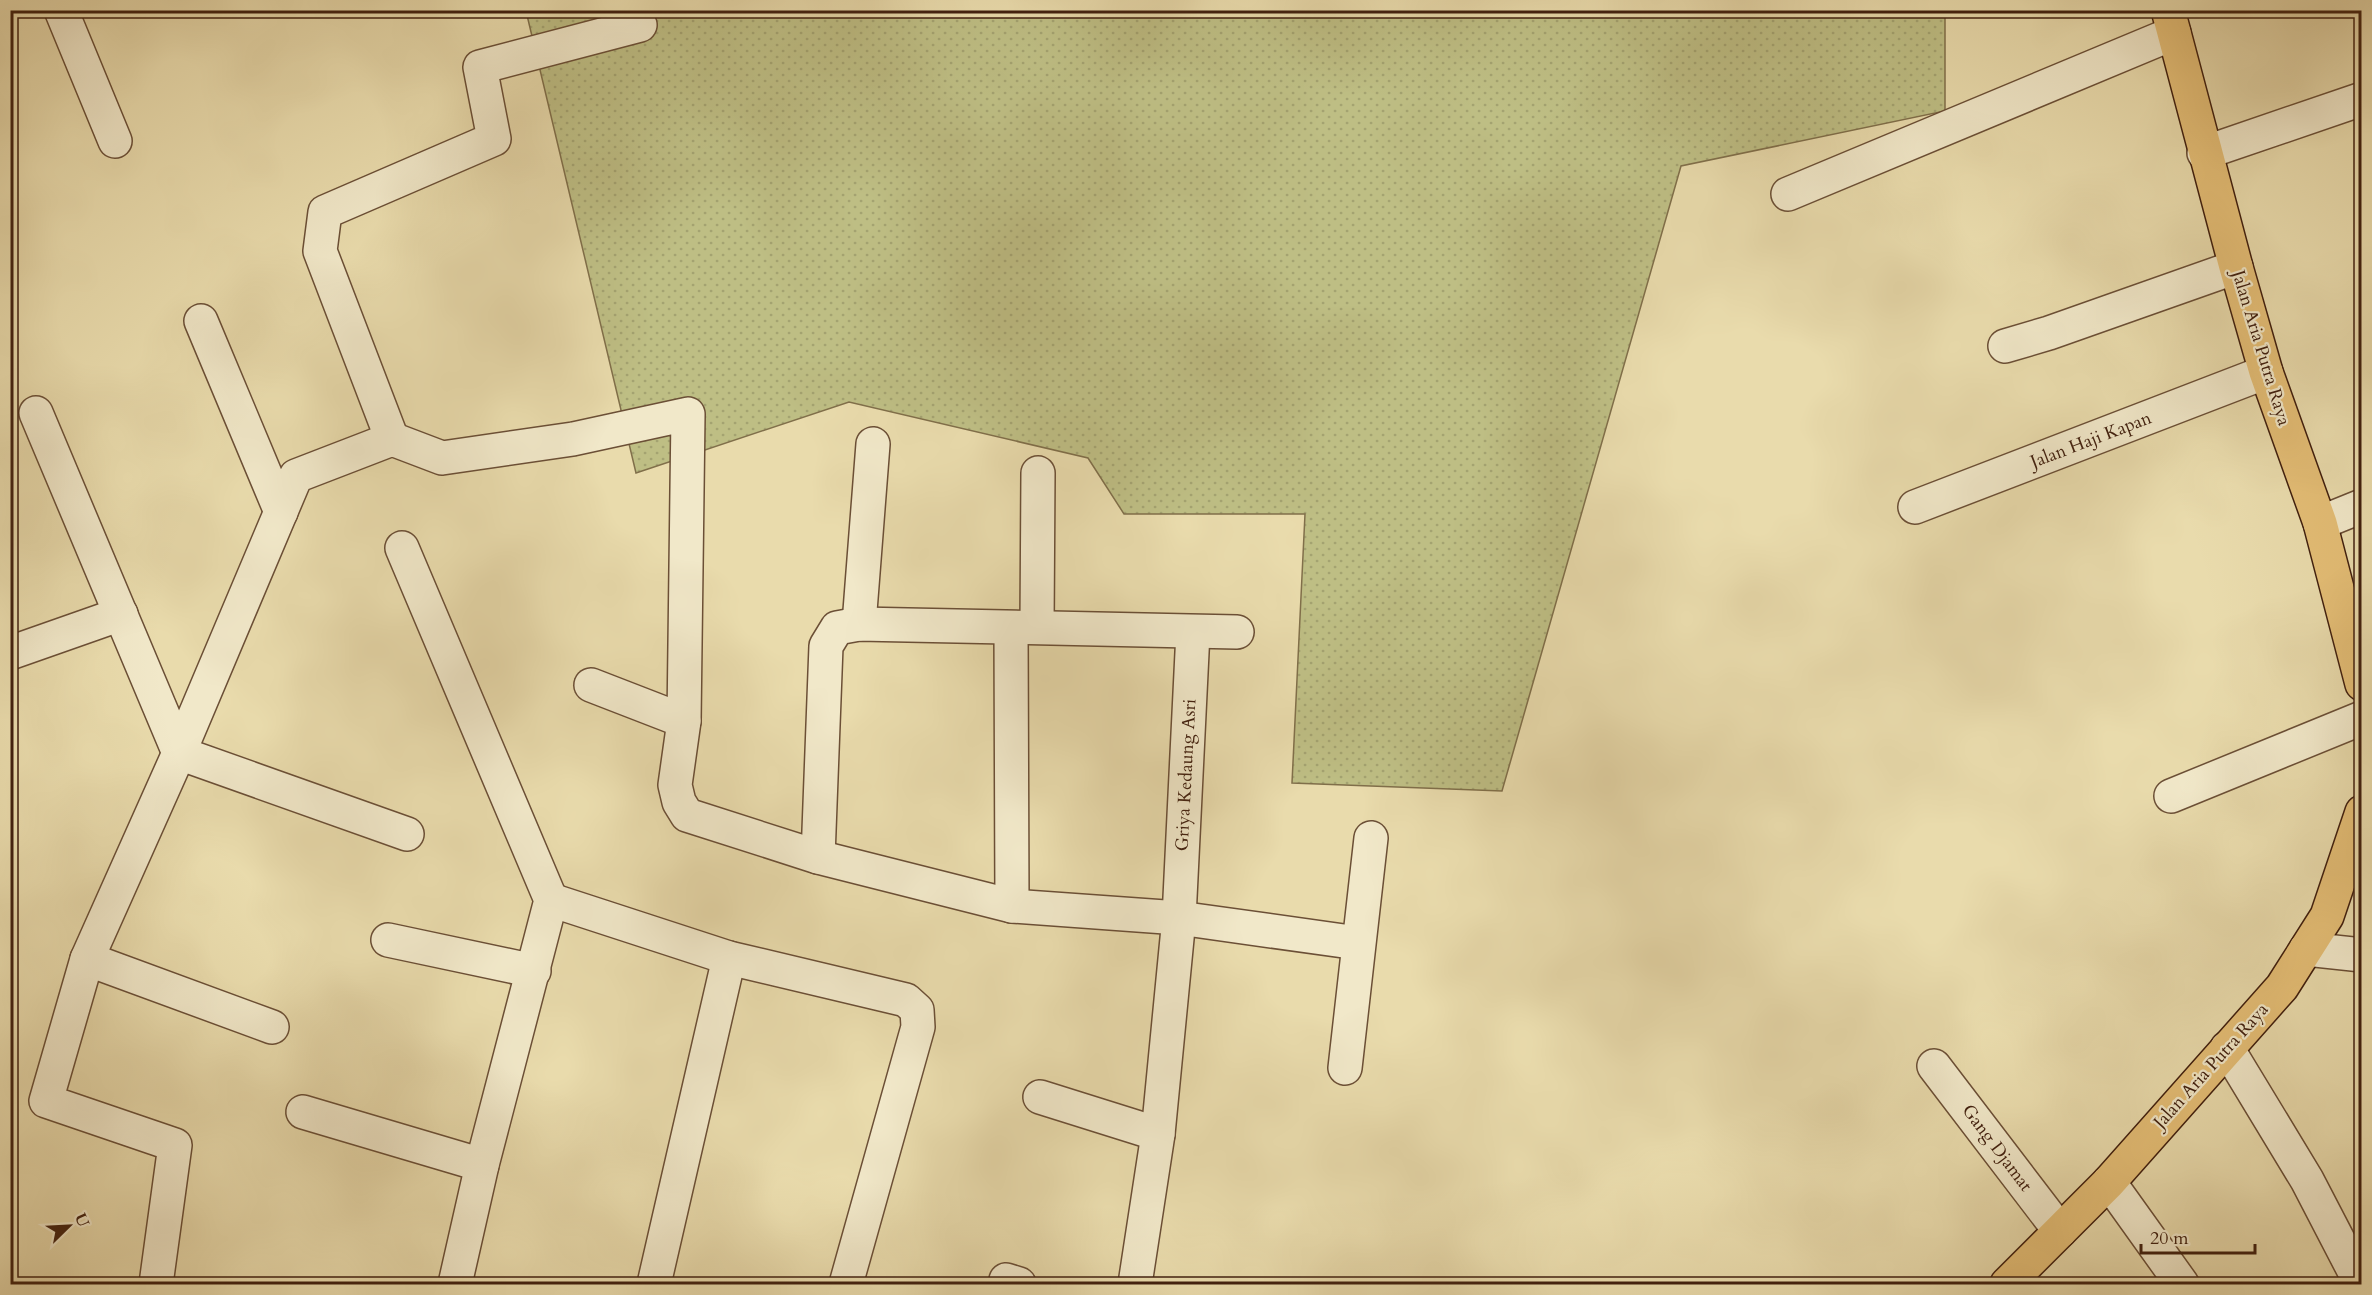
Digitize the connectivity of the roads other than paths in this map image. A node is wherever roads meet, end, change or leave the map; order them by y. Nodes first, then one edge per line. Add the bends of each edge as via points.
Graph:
1 (61, 10) edge
2 (2171, 22) edge
3 (640, 25) dead end
4 (2361, 99) edge
5 (115, 141) dead end
6 (2204, 153) junction
7 (1788, 194) dead end
8 (2236, 267) junction
9 (201, 321) dead end
10 (2006, 346) dead end
11 (2266, 372) junction
12 (36, 413) dead end
13 (392, 439) junction
14 (873, 444) dead end
15 (1038, 473) dead end
16 (2361, 506) edge
17 (1915, 507) dead end
18 (281, 512) junction
19 (2320, 523) junction
20 (402, 548) dead end
21 (121, 614) junction
22 (859, 624) junction
23 (1024, 627) junction
24 (1193, 632) junction
25 (1237, 632) dead end
26 (10, 653) edge
27 (2361, 684) edge
28 (591, 685) dead end
29 (2361, 718) edge
30 (684, 721) junction
31 (179, 753) junction
32 (2171, 796) dead end
33 (2361, 812) edge
34 (407, 834) dead end
35 (1371, 837) dead end
36 (818, 858) junction
37 (551, 900) junction
38 (1012, 906) junction
39 (1179, 918) junction
40 (388, 940) dead end
41 (1358, 943) junction
42 (2306, 950) junction
43 (2361, 955) edge
44 (729, 958) junction
45 (87, 959) junction
46 (534, 971) junction
47 (272, 1027) dead end
48 (2227, 1048) junction
49 (1934, 1066) dead end
50 (1345, 1068) dead end
51 (1040, 1097) dead end
52 (303, 1112) dead end
53 (1158, 1134) junction
54 (482, 1165) junction
55 (2109, 1182) junction
56 (2060, 1231) junction
57 (156, 1284) edge
58 (455, 1284) edge
59 (654, 1284) edge
60 (846, 1284) edge
61 (1135, 1284) edge
62 (2007, 1284) edge
63 (2182, 1284) edge
64 (2361, 1284) edge

1 - 5 street
2 - 6 main road, Jalan Aria Putra Raya
2 - 7 street
3 - 13 street via 480,67 494,139 325,212 320,251
4 - 6 street
6 - 8 main road, Jalan Aria Putra Raya
8 - 10 street
8 - 11 main road, Jalan Aria Putra Raya
9 - 18 street
11 - 17 street, Jalan Haji Kapan
11 - 19 main road, Jalan Aria Putra Raya
12 - 21 street
13 - 18 street via 296,476
13 - 30 street via 442,458 573,439 688,414
14 - 22 street
15 - 23 street
16 - 19 street
18 - 31 street
19 - 27 main road, Jalan Aria Putra Raya
20 - 37 street
21 - 26 street
21 - 31 street
22 - 23 street
22 - 36 street via 837,628 826,646
23 - 24 street
23 - 38 street
24 - 25 street
24 - 39 street, Griya Kedaung Asri
28 - 30 street
29 - 32 street
30 - 36 street via 675,784 687,814
31 - 34 street
31 - 45 street
33 - 42 main road, Jalan Aria Putra Raya via 2327,916
35 - 41 street
36 - 38 street
37 - 44 street
37 - 46 street
38 - 39 street
39 - 41 street
39 - 53 street, Griya Kedaung Asri
40 - 46 street
41 - 50 street
42 - 43 street
42 - 48 main road, Jalan Aria Putra Raya via 2282,987
44 - 59 street
44 - 60 street via 906,1000 917,1010 918,1027
45 - 47 street
45 - 57 street via 46,1101 175,1145
46 - 54 street
48 - 55 main road, Jalan Aria Putra Raya
48 - 64 street via 2307,1179
49 - 56 street, Gang Djamat
51 - 53 street
52 - 54 street
53 - 61 street, Griya Kedaung Asri
54 - 58 street
55 - 56 main road, Jalan Aria Putra Raya
55 - 63 street
56 - 62 main road, Jalan Aria Putra Raya

